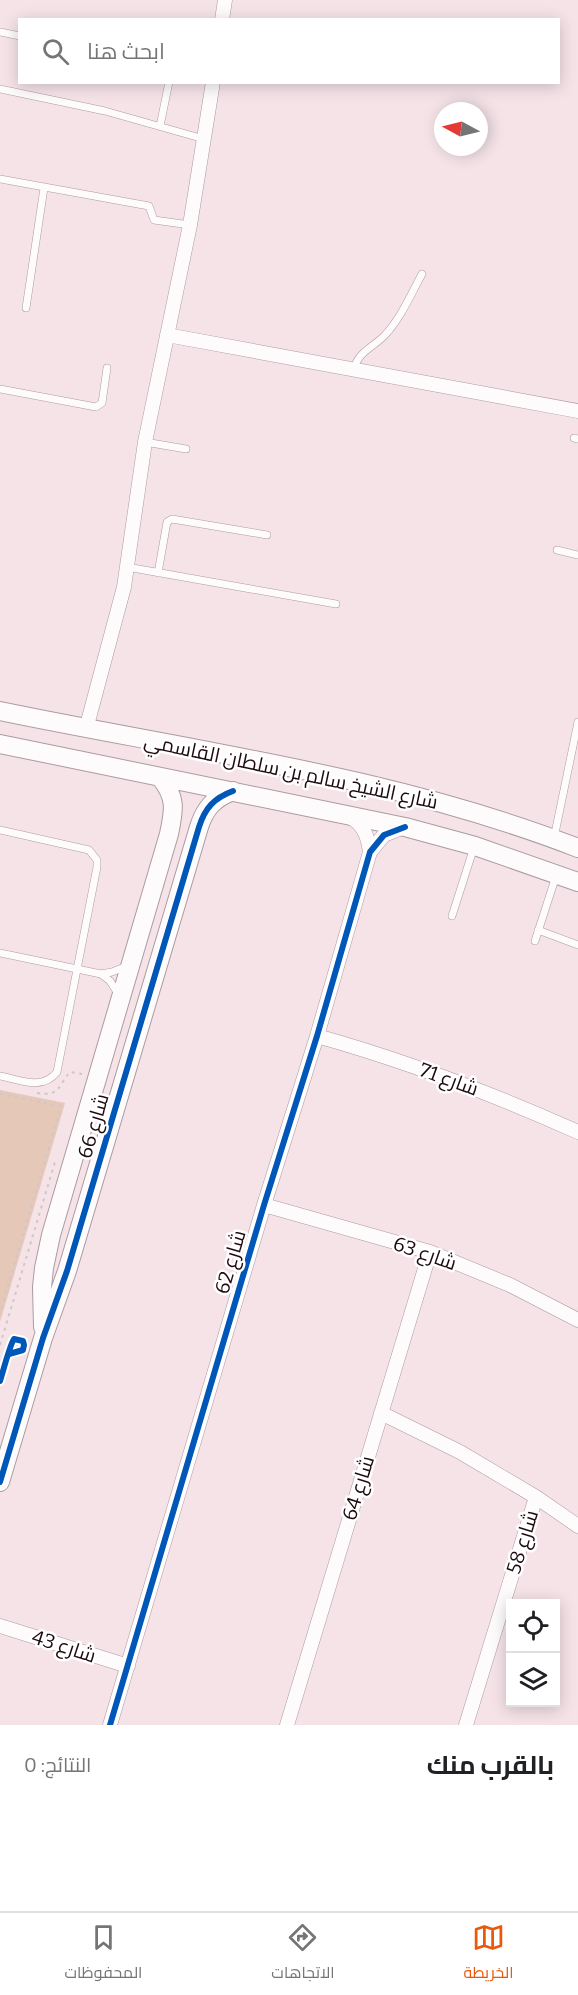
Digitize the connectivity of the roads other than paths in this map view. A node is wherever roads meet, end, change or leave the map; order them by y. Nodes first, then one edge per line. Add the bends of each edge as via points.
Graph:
1 (225, 0) edge
2 (222, 18) edge
3 (0, 32) edge
4 (18, 36) edge
5 (169, 84) edge
6 (213, 84) edge
7 (0, 89) edge
8 (160, 126) junction
9 (205, 139) junction
10 (0, 179) edge
11 (44, 188) junction
12 (190, 225) junction
13 (422, 274) dead end
14 (26, 308) dead end
15 (167, 335) junction
16 (106, 368) dead end
17 (354, 370) junction
18 (0, 390) edge
19 (578, 411) edge
20 (146, 442) junction
21 (186, 449) dead end
22 (267, 535) dead end
23 (557, 550) dead end
24 (578, 555) edge
25 (128, 567) junction
26 (158, 573) junction
27 (336, 604) dead end
28 (0, 711) edge
29 (578, 722) edge
30 (86, 729) junction
31 (0, 744) edge
32 (160, 777) junction
33 (232, 791) junction
34 (346, 814) junction
35 (405, 827) junction
36 (0, 830) edge
37 (169, 834) junction
38 (554, 838) junction
39 (475, 846) junction
40 (578, 848) edge
41 (370, 852) junction
42 (186, 865) junction
43 (557, 874) junction
44 (578, 882) edge
45 (452, 916) dead end
46 (538, 930) junction
47 (535, 941) dead end
48 (578, 945) edge
49 (0, 953) edge
50 (132, 963) junction
51 (77, 969) junction
52 (101, 974) junction
53 (121, 999) junction
54 (317, 1036) junction
55 (0, 1076) edge
56 (578, 1132) edge
57 (264, 1205) junction
58 (430, 1252) junction
59 (44, 1268) junction
60 (67, 1271) junction
61 (578, 1320) edge
62 (44, 1338) junction
63 (381, 1413) junction
64 (0, 1482) edge
65 (536, 1497) junction
66 (578, 1526) edge
67 (0, 1626) edge
68 (128, 1666) junction
69 (110, 1725) edge
70 (287, 1725) edge
71 (466, 1725) edge

1 - 2 street
3 - 4 lane
5 - 8 lane
6 - 9 street
7 - 8 lane
8 - 9 lane
9 - 12 street
10 - 11 lane
11 - 12 lane via 148,206 154,220
11 - 14 lane
12 - 15 street
13 - 17 lane via 392,327 358,357
15 - 17 street
15 - 20 street
16 - 18 lane via 103,399 96,406
17 - 19 street
20 - 21 lane
20 - 25 street
22 - 26 lane via 172,519 167,522
23 - 24 lane
25 - 26 lane
25 - 30 street
26 - 27 lane
28 - 30 street, شارع الشيخ سالم بن سلطان القاسمي
29 - 38 lane
30 - 38 street, شارع الشيخ سالم بن سلطان القاسمي via 389,789
31 - 32 street, شارع الشيخ سالم بن سلطان القاسمي
32 - 33 street, شارع الشيخ سالم بن سلطان القاسمي
32 - 37 street, شارع 66 via 173,804
33 - 34 street, شارع الشيخ سالم بن سلطان القاسمي
33 - 42 street, شارع 66 via 210,804 203,815
34 - 35 street, شارع الشيخ سالم بن سلطان القاسمي
34 - 41 street via 364,829
35 - 39 street, شارع الشيخ سالم بن سلطان القاسمي
35 - 41 street, شارع 62 via 384,834
36 - 51 lane via 83,848 94,854 97,867
37 - 42 street via 183,829 190,837
37 - 50 street, شارع 66
38 - 40 street, شارع الشيخ سالم بن سلطان القاسمي
39 - 43 street, شارع الشيخ سالم بن سلطان القاسمي
39 - 45 lane
41 - 54 street, شارع 62
42 - 60 street, شارع 66
43 - 44 street, شارع الشيخ سالم بن سلطان القاسمي
43 - 46 lane
46 - 47 lane
46 - 48 lane
49 - 51 lane
50 - 52 lane
50 - 53 street, شارع 66
51 - 52 lane
51 - 55 lane via 57,1072 38,1084
52 - 53 lane
53 - 59 street, شارع 66
54 - 56 street, شارع 71 via 473,1088
54 - 57 street, شارع 62
57 - 58 street, شارع 63
57 - 68 street, شارع 62
58 - 61 street, شارع 63 via 510,1285
58 - 63 street, شارع 64
59 - 60 street via 45,1280 52,1283
59 - 62 street, شارع 66
60 - 62 street, شارع 66
62 - 64 street, شارع 66
63 - 65 street via 460,1452
63 - 70 street, شارع 64
65 - 66 street
65 - 71 street, شارع 58
67 - 68 street, شارع 43
68 - 69 street, شارع 62

